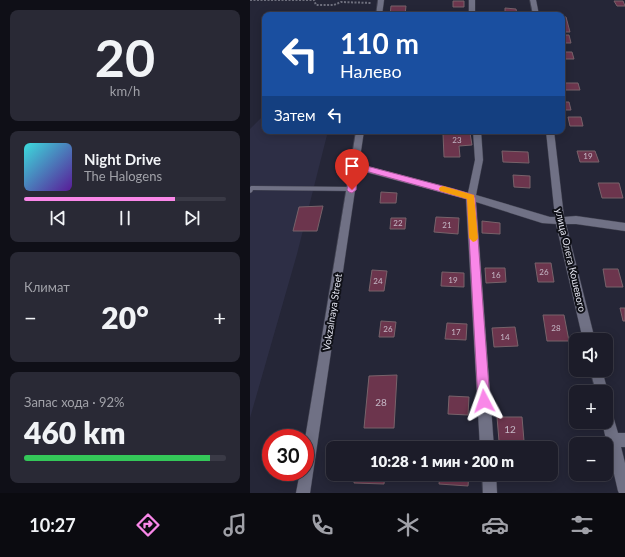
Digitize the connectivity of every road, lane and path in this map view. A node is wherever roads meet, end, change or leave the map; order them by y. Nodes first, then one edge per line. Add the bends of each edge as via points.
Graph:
1 (250, 0) edge
2 (282, 0) edge
3 (314, 0) edge
4 (472, 0) edge
5 (533, 0) edge
6 (342, 1) edge
7 (381, 1) edge
8 (379, 12) edge
9 (472, 12) edge
10 (535, 12) edge
11 (360, 134) edge
12 (477, 134) edge
13 (550, 134) edge
14 (355, 166) junction
15 (352, 190) junction
16 (250, 191) edge
17 (471, 198) junction
18 (560, 221) junction
19 (625, 227) edge
20 (587, 333) edge
21 (613, 426) edge
22 (619, 440) edge
23 (487, 441) edge
24 (489, 481) edge
25 (625, 491) edge
26 (303, 493) edge
27 (490, 493) edge

1 - 2 path
2 - 3 path
3 - 6 path via 316,5 334,5
4 - 9 street
5 - 10 street
6 - 7 path
7 - 8 street
11 - 14 street, Vokzalnaya Street
12 - 17 street via 478,160
13 - 18 street, улица Олега Кошевого
14 - 15 street, Vokzalnaya Street
14 - 17 street
15 - 16 lane via 251,188
15 - 26 street, Vokzalnaya Street
17 - 18 street via 542,219
17 - 23 street
18 - 19 street via 576,220
18 - 20 street, улица Олега Кошевого
21 - 22 street
22 - 25 street
24 - 27 street

